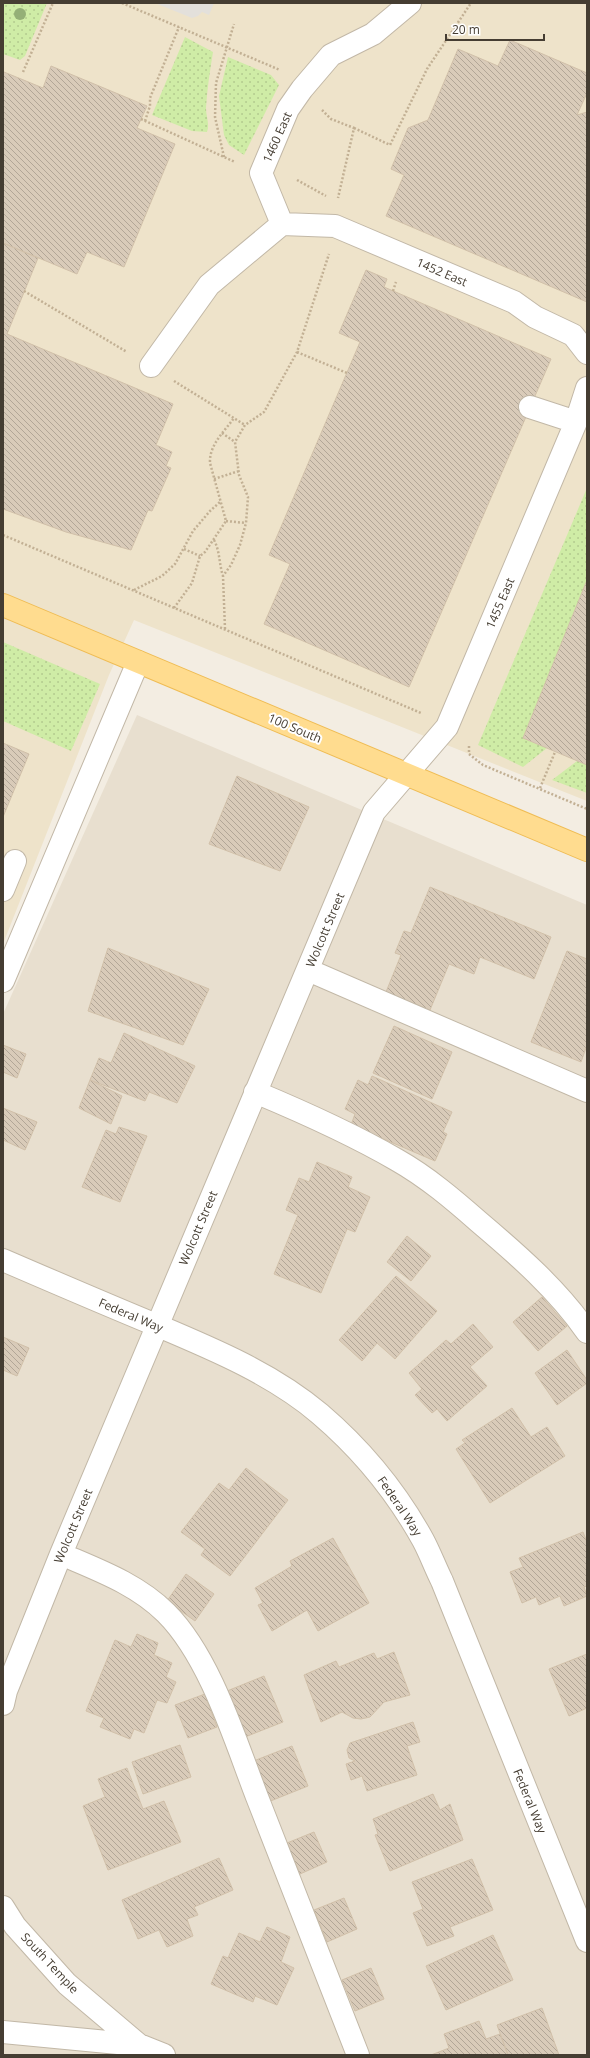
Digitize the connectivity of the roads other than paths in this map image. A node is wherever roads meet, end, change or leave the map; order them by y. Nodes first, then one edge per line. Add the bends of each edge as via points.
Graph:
1 (410, 3) edge
2 (282, 224) junction
3 (587, 352) edge
4 (151, 366) road end
5 (587, 388) edge
6 (530, 407) dead end
7 (576, 422) junction
8 (3, 604) edge
9 (138, 662) junction
10 (407, 775) junction
11 (587, 850) edge
12 (15, 861) dead end
13 (3, 890) edge
14 (308, 970) junction
15 (3, 981) edge
16 (587, 1091) edge
17 (255, 1092) junction
18 (3, 1260) edge
19 (158, 1326) junction
20 (587, 1332) edge
21 (61, 1554) junction
22 (4, 1696) edge
23 (3, 1907) edge
24 (587, 1941) edge
25 (3, 2032) edge
26 (140, 2045) junction
27 (164, 2055) edge
28 (358, 2055) edge

1 - 2 street, 1460 East via 373,34 331,55 288,109 261,173
2 - 3 street, 1452 East via 335,226 514,302 535,317 573,334
2 - 4 street via 209,285
5 - 7 street
6 - 7 street
7 - 10 street, 1455 East via 447,727
8 - 9 main road, 100 South
9 - 10 main road, 100 South
9 - 15 street
10 - 11 main road, 100 South
10 - 14 street, Wolcott Street via 374,812
12 - 13 street
14 - 16 street
14 - 17 street, Wolcott Street
17 - 19 street, Wolcott Street
17 - 20 street via 299,1111 398,1161 451,1198 522,1259
18 - 19 street, Federal Way
19 - 21 street, Wolcott Street
19 - 24 street, Federal Way via 201,1343 245,1365 320,1414 372,1467 401,1504 423,1540 442,1581
21 - 22 street, Wolcott Street
21 - 28 street via 125,1582 146,1596 166,1613 198,1654 229,1725
23 - 26 street, South Temple via 15,1926 67,1984
25 - 26 street, South Temple
26 - 27 street, South Temple

